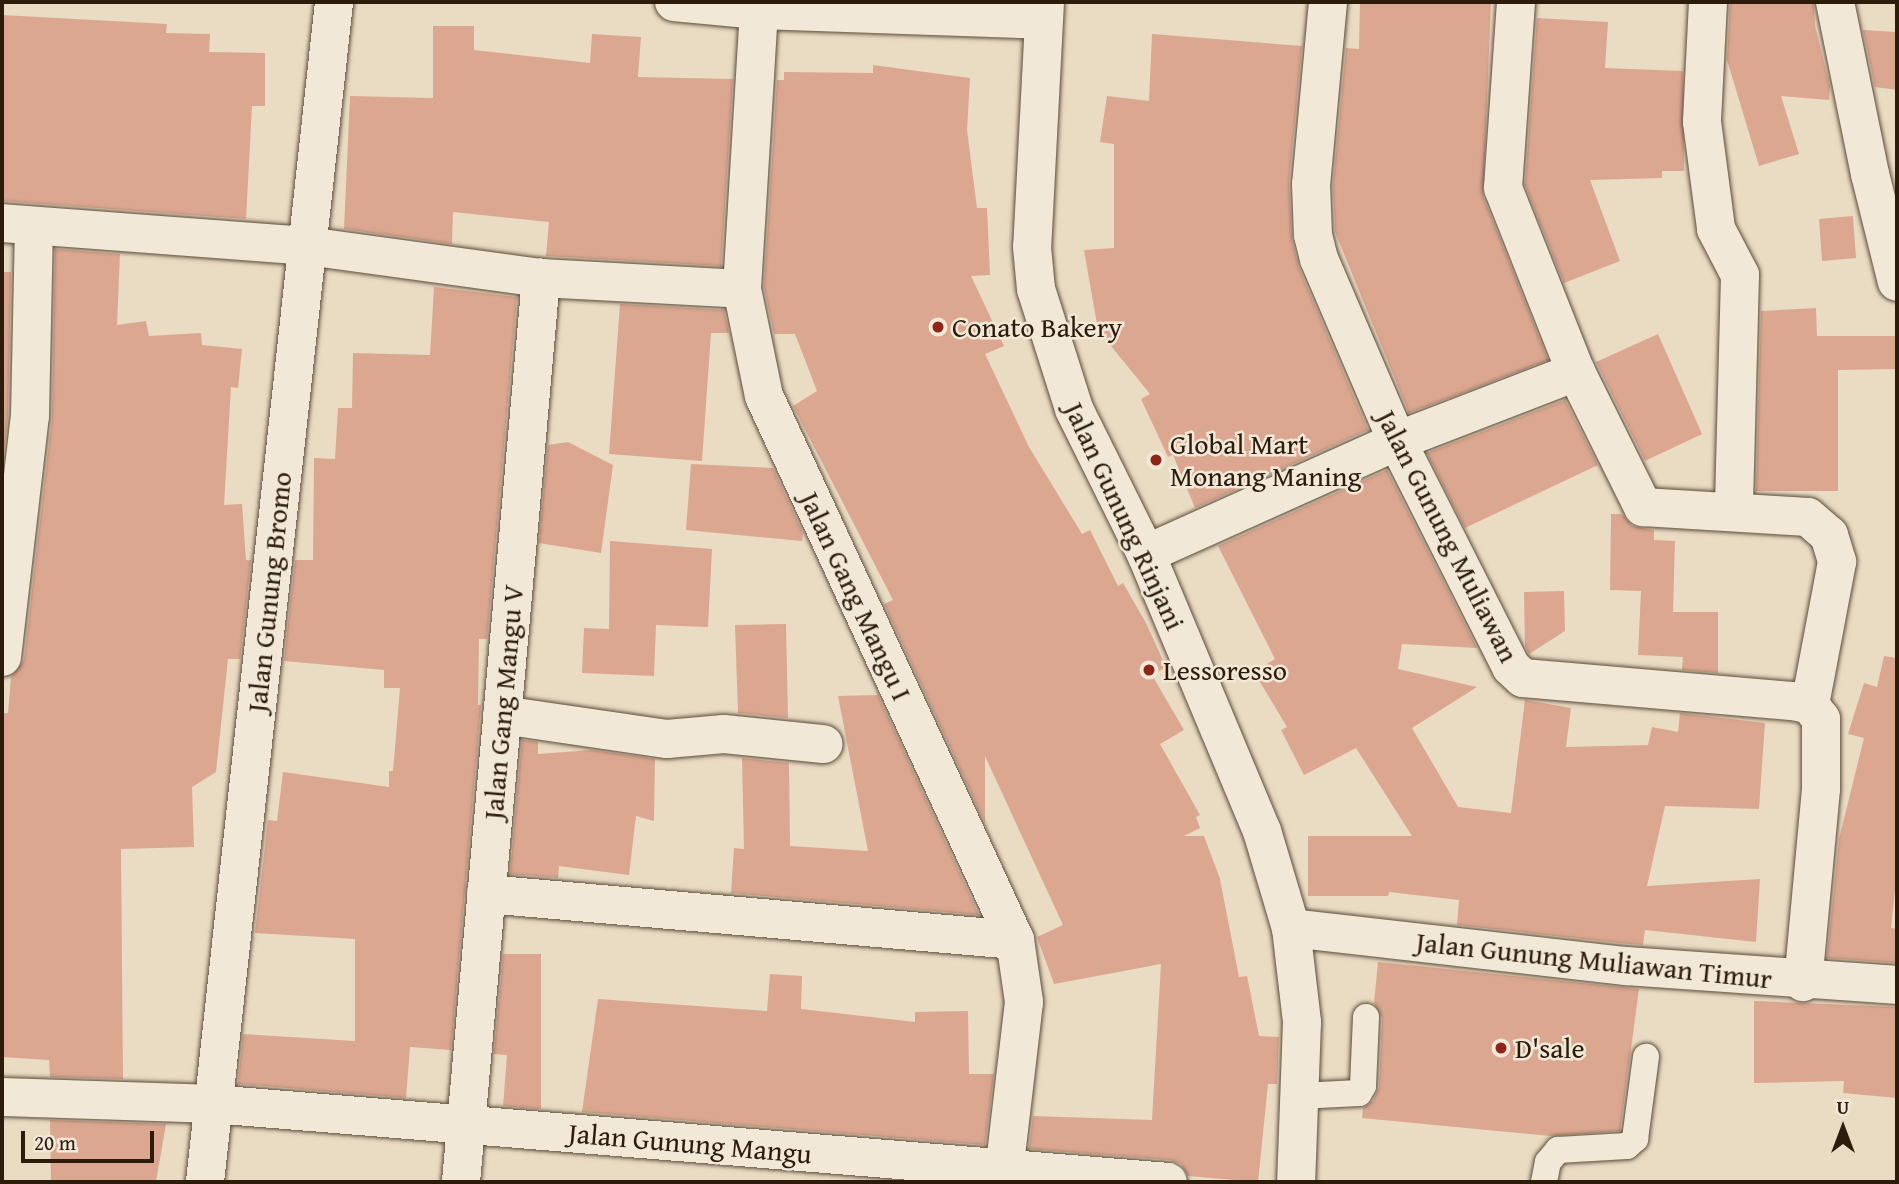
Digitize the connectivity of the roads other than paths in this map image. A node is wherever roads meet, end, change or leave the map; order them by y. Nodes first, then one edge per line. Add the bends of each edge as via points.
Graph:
1 (334, 2) edge
2 (674, 2) edge
3 (1328, 2) edge
4 (1516, 2) edge
5 (1708, 2) edge
6 (1835, 2) edge
7 (759, 10) junction
8 (1043, 11) edge
9 (1883, 176) edge
10 (18, 225) edge
11 (307, 246) junction
12 (541, 278) junction
13 (1897, 282) edge
14 (742, 289) junction
15 (1576, 372) junction
16 (16, 415) edge
17 (1397, 441) junction
18 (1734, 510) junction
19 (1146, 554) junction
20 (8, 573) edge
21 (2, 657) edge
22 (1811, 705) junction
23 (502, 715) junction
24 (824, 744) dead end
25 (486, 894) junction
26 (1291, 928) junction
27 (1015, 940) junction
28 (1803, 982) junction
29 (1897, 985) edge
30 (1366, 1017) dead end
31 (1646, 1057) dead end
32 (1299, 1096) junction
33 (2, 1097) edge
34 (212, 1104) junction
35 (466, 1125) junction
36 (1004, 1175) edge
37 (205, 1182) edge
38 (461, 1182) edge
39 (1168, 1182) edge
40 (1296, 1182) edge
41 (1544, 1182) edge

1 - 11 street, Jalan Gunung Bromo
2 - 7 street
3 - 17 street, Jalan Gunung Muliawan via 1311,184 1313,235
4 - 15 street via 1503,188
5 - 18 street via 1702,121 1716,229 1741,275
6 - 9 street
7 - 8 street
7 - 14 street, Jalan Gang Mangu I
8 - 19 street, Jalan Gunung Rinjani via 1032,247 1036,289 1074,409
9 - 13 street
10 - 11 street
10 - 16 street
11 - 12 street
11 - 34 street, Jalan Gunung Bromo
12 - 14 street
12 - 23 street, Jalan Gang Mangu V
14 - 27 street, Jalan Gang Mangu I via 764,396
15 - 17 street
15 - 18 street via 1643,507
16 - 20 street
17 - 19 street
17 - 22 street, Jalan Gunung Muliawan via 1518,675
18 - 22 street via 1808,517 1829,535 1837,562
19 - 26 street, Jalan Gunung Rinjani via 1262,831
20 - 21 street
22 - 28 street via 1821,719 1824,741
23 - 24 street via 667,739 724,734
23 - 25 street, Jalan Gang Mangu V
25 - 27 street
25 - 35 street, Jalan Gang Mangu V
26 - 28 street, Jalan Gunung Muliawan Timur
26 - 32 street, Jalan Gunung Rinjani via 1302,1022
27 - 36 street, Jalan Gang Mangu I via 1024,1002
28 - 29 street, Jalan Gunung Muliawan Timur
30 - 32 lane via 1359,1093
31 - 41 lane via 1635,1139 1628,1146 1558,1150 1548,1162
32 - 40 street, Jalan Gunung Rinjani
33 - 34 street, Jalan Gunung Mangu
34 - 35 street, Jalan Gunung Mangu
34 - 37 street, Jalan Gunung Bromo
35 - 36 street, Jalan Gunung Mangu
35 - 38 street, Jalan Gang Mangu V
36 - 39 street, Jalan Gunung Mangu

